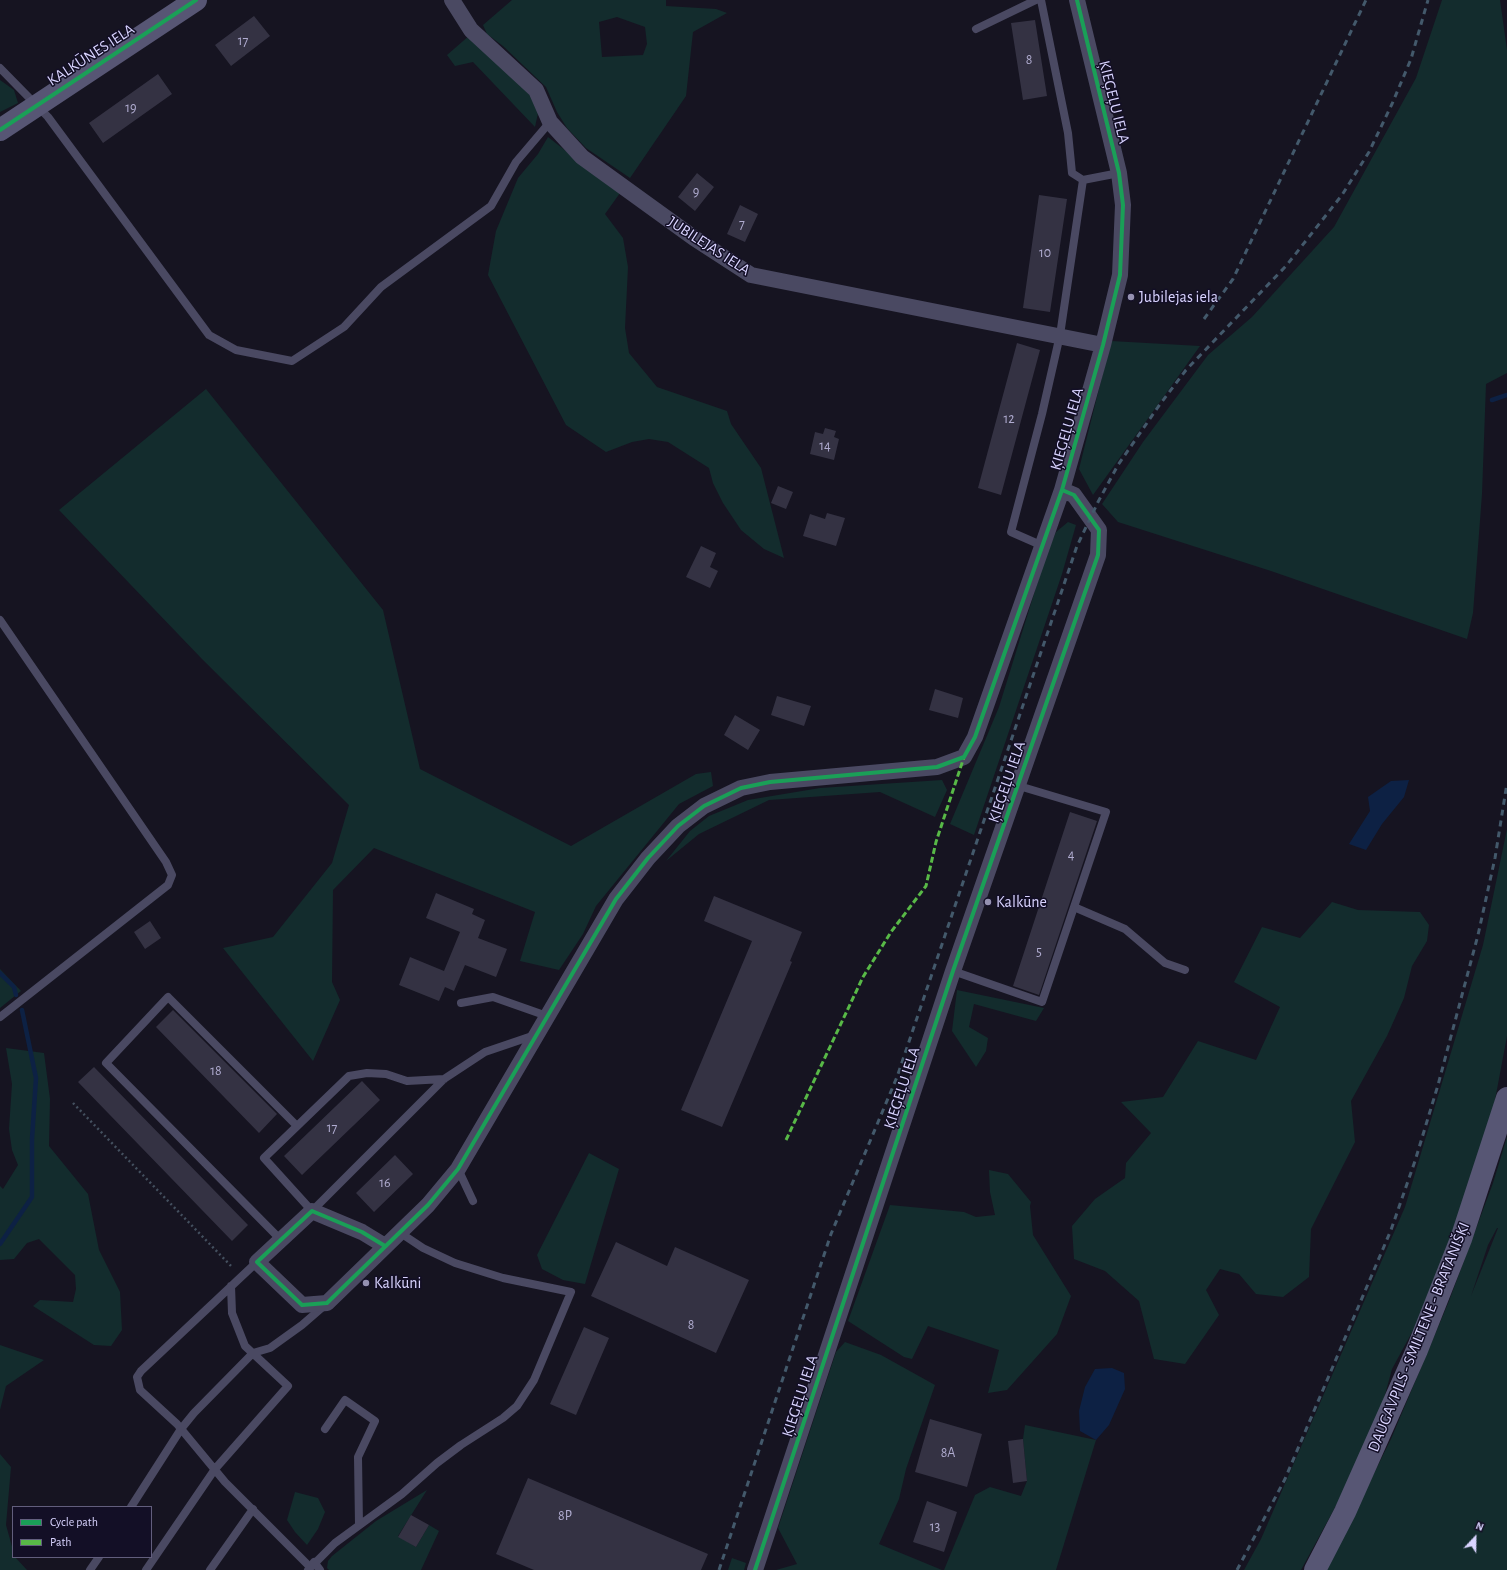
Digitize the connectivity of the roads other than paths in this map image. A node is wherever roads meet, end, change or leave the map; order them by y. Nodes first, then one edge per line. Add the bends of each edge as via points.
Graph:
1 (196, 0) edge
2 (452, 0) edge
3 (1036, 0) edge
4 (1041, 0) edge
5 (1077, 0) edge
6 (976, 29) dead end
7 (0, 68) edge
8 (38, 105) junction
9 (550, 122) junction
10 (0, 130) edge
11 (1119, 173) junction
12 (1083, 180) junction
13 (1060, 335) junction
14 (1103, 345) junction
15 (1062, 490) junction
16 (1043, 546) junction
17 (0, 620) edge
18 (1018, 786) junction
19 (1074, 907) junction
20 (1185, 970) dead end
21 (954, 971) junction
22 (461, 1004) dead end
23 (547, 1016) junction
24 (0, 1017) edge
25 (536, 1034) junction
26 (444, 1079) junction
27 (1507, 1098) edge
28 (297, 1126) junction
29 (458, 1169) junction
30 (474, 1201) dead end
31 (312, 1211) junction
32 (399, 1232) junction
33 (280, 1239) junction
34 (385, 1246) junction
35 (257, 1262) junction
36 (230, 1286) junction
37 (327, 1303) junction
38 (253, 1353) junction
39 (181, 1429) junction
40 (325, 1429) dead end
41 (214, 1469) junction
42 (132, 1506) edge
43 (253, 1510) junction
44 (359, 1525) junction
45 (98, 1558) edge
46 (311, 1566) edge
47 (90, 1570) edge
48 (146, 1570) edge
49 (210, 1570) edge
50 (320, 1570) edge
51 (755, 1570) edge
52 (1315, 1570) edge

1 - 8 main road, KALKŪNES IELA
2 - 9 street, JUBILEJAS IELA via 470,30 536,90
3 - 6 lane
4 - 12 lane via 1068,133 1072,173
5 - 11 street, ĶIEĢEĻU IELA
7 - 8 lane
8 - 9 lane via 209,335 236,350 292,361 344,327 381,287 491,206 516,162
8 - 10 main road, KALKŪNES IELA
9 - 13 street, JUBILEJAS IELA via 582,157 694,238 751,275
11 - 12 lane
11 - 14 street, ĶIEĢEĻU IELA via 1123,205 1120,276
12 - 13 lane
13 - 14 street, JUBILEJAS IELA
13 - 16 lane via 1011,532
14 - 15 street, ĶIEĢEĻU IELA
15 - 16 street
15 - 18 street, ĶIEĢEĻU IELA via 1074,495 1099,530 1098,556
16 - 23 street via 975,737 964,757 937,767 770,782 741,788 704,806 678,826 616,899
17 - 24 lane via 166,862 172,875 168,885
18 - 19 lane via 1106,812
18 - 21 street, ĶIEĢEĻU IELA
19 - 20 lane via 1125,929 1165,963
19 - 21 lane via 1042,1002
21 - 51 street, ĶIEĢEĻU IELA
22 - 23 lane via 493,997
23 - 25 street
25 - 26 lane via 485,1052
25 - 29 street
26 - 28 lane via 407,1080 386,1074 367,1073 349,1076
26 - 31 lane
27 - 52 main road, DAUGAVPILS - SMILTENE - BRATANIŠĶI via 1461,1239 1417,1350 1352,1497
28 - 31 lane via 264,1158
28 - 33 lane via 168,997 106,1063
29 - 30 lane
29 - 32 street via 428,1205
31 - 33 street
31 - 34 street via 362,1232
32 - 34 street
32 - 44 lane via 423,1248 455,1263 503,1278 571,1292 534,1380 517,1406 461,1445 402,1494
33 - 35 street
34 - 37 street
35 - 36 lane
35 - 37 street via 302,1305
36 - 38 lane via 232,1313 245,1346
36 - 39 lane via 137,1377 140,1390
37 - 38 lane via 302,1326 270,1348
38 - 39 lane via 194,1412
38 - 41 lane via 288,1386
39 - 41 lane
39 - 42 lane
40 - 44 lane via 345,1400 375,1421 358,1457
41 - 43 lane
41 - 48 lane
43 - 46 lane
43 - 49 lane
44 - 46 lane
45 - 47 lane
46 - 50 lane

